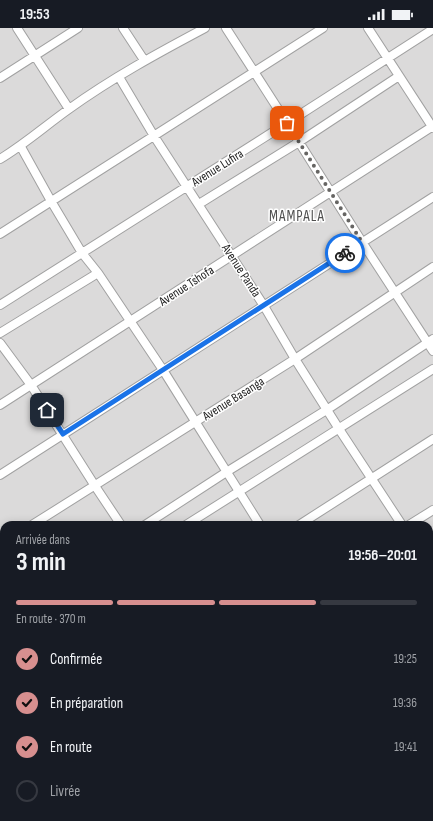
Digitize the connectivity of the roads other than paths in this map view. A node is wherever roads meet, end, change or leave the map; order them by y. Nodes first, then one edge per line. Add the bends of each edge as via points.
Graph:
1 (17, 28) edge
2 (78, 28) edge
3 (123, 28) edge
4 (205, 28) edge
5 (226, 28) edge
6 (323, 28) edge
7 (368, 28) edge
8 (433, 29) edge
9 (35, 56) junction
10 (388, 58) junction
11 (144, 60) junction
12 (255, 72) junction
13 (399, 76) junction
14 (119, 77) junction
15 (0, 78) edge
16 (69, 109) junction
17 (287, 123) junction
18 (433, 127) edge
19 (154, 136) junction
20 (299, 142) junction
21 (21, 147) junction
22 (0, 159) edge
23 (188, 186) junction
24 (330, 191) junction
25 (433, 196) edge
26 (51, 201) junction
27 (199, 204) junction
28 (0, 234) edge
29 (362, 242) junction
30 (82, 253) junction
31 (232, 255) junction
32 (433, 268) edge
33 (98, 273) junction
34 (395, 292) junction
35 (0, 305) edge
36 (264, 306) junction
37 (130, 321) junction
38 (0, 333) edge
39 (430, 341) edge
40 (0, 343) edge
41 (433, 351) edge
42 (295, 358) junction
43 (433, 369) edge
44 (163, 370) junction
45 (31, 385) junction
46 (0, 405) edge
47 (328, 409) junction
48 (195, 422) junction
49 (339, 429) junction
50 (63, 434) junction
51 (433, 439) edge
52 (228, 471) junction
53 (0, 475) edge
54 (371, 478) junction
55 (95, 486) junction
56 (240, 491) junction
57 (433, 510) edge
58 (38, 521) edge
59 (118, 521) edge
60 (151, 521) edge
61 (192, 521) edge
62 (258, 521) edge
63 (304, 521) edge
64 (399, 521) edge
65 (415, 521) edge

1 - 9 street
2 - 9 street
3 - 11 street
4 - 11 street
5 - 12 street
6 - 12 street
7 - 10 street
8 - 10 street, Avenue Lufira
9 - 15 street
9 - 16 street
10 - 13 street
10 - 17 street, Avenue Lufira
11 - 14 street
12 - 17 street
12 - 19 street
13 - 18 street
13 - 20 street, Avenue Lufira
14 - 16 street
14 - 19 street, Avenue Panda
16 - 21 street
17 - 20 street
17 - 23 street, Avenue Lufira
18 - 24 street, Avenue Tshofa
19 - 23 street, Avenue Panda
19 - 26 street
20 - 24 street
20 - 27 street, Avenue Lufira
21 - 22 street
21 - 26 street
23 - 27 street, Avenue Panda
23 - 30 street, Avenue Lufira
24 - 29 street
24 - 31 street, Avenue Tshofa
25 - 29 street
26 - 28 street
26 - 30 street
27 - 31 street, Avenue Panda
29 - 34 street
29 - 36 street
30 - 33 street
30 - 35 street, Avenue Lufira
31 - 36 street, Avenue Panda
31 - 37 street, Avenue Tshofa
32 - 34 street, Avenue Basanga
33 - 37 street
33 - 38 street
34 - 39 street
34 - 42 street, Avenue Basanga
36 - 42 street, Avenue Panda
36 - 44 street
37 - 44 street
37 - 45 street, Avenue Tshofa
39 - 41 street
39 - 47 street
40 - 45 street
42 - 47 street, Avenue Panda
42 - 48 street, Avenue Basanga
43 - 49 street
44 - 48 street
44 - 50 street
45 - 46 street, Avenue Tshofa
45 - 50 street
47 - 49 street, Avenue Panda
47 - 52 street
48 - 52 street
48 - 55 street, Avenue Basanga
49 - 54 street, Avenue Panda
49 - 56 street
50 - 53 street
50 - 55 street
51 - 54 street
52 - 56 street
52 - 60 street
54 - 63 street
54 - 64 street, Avenue Panda
55 - 58 street, Avenue Basanga
55 - 59 street
56 - 61 street
56 - 62 street
57 - 65 street

